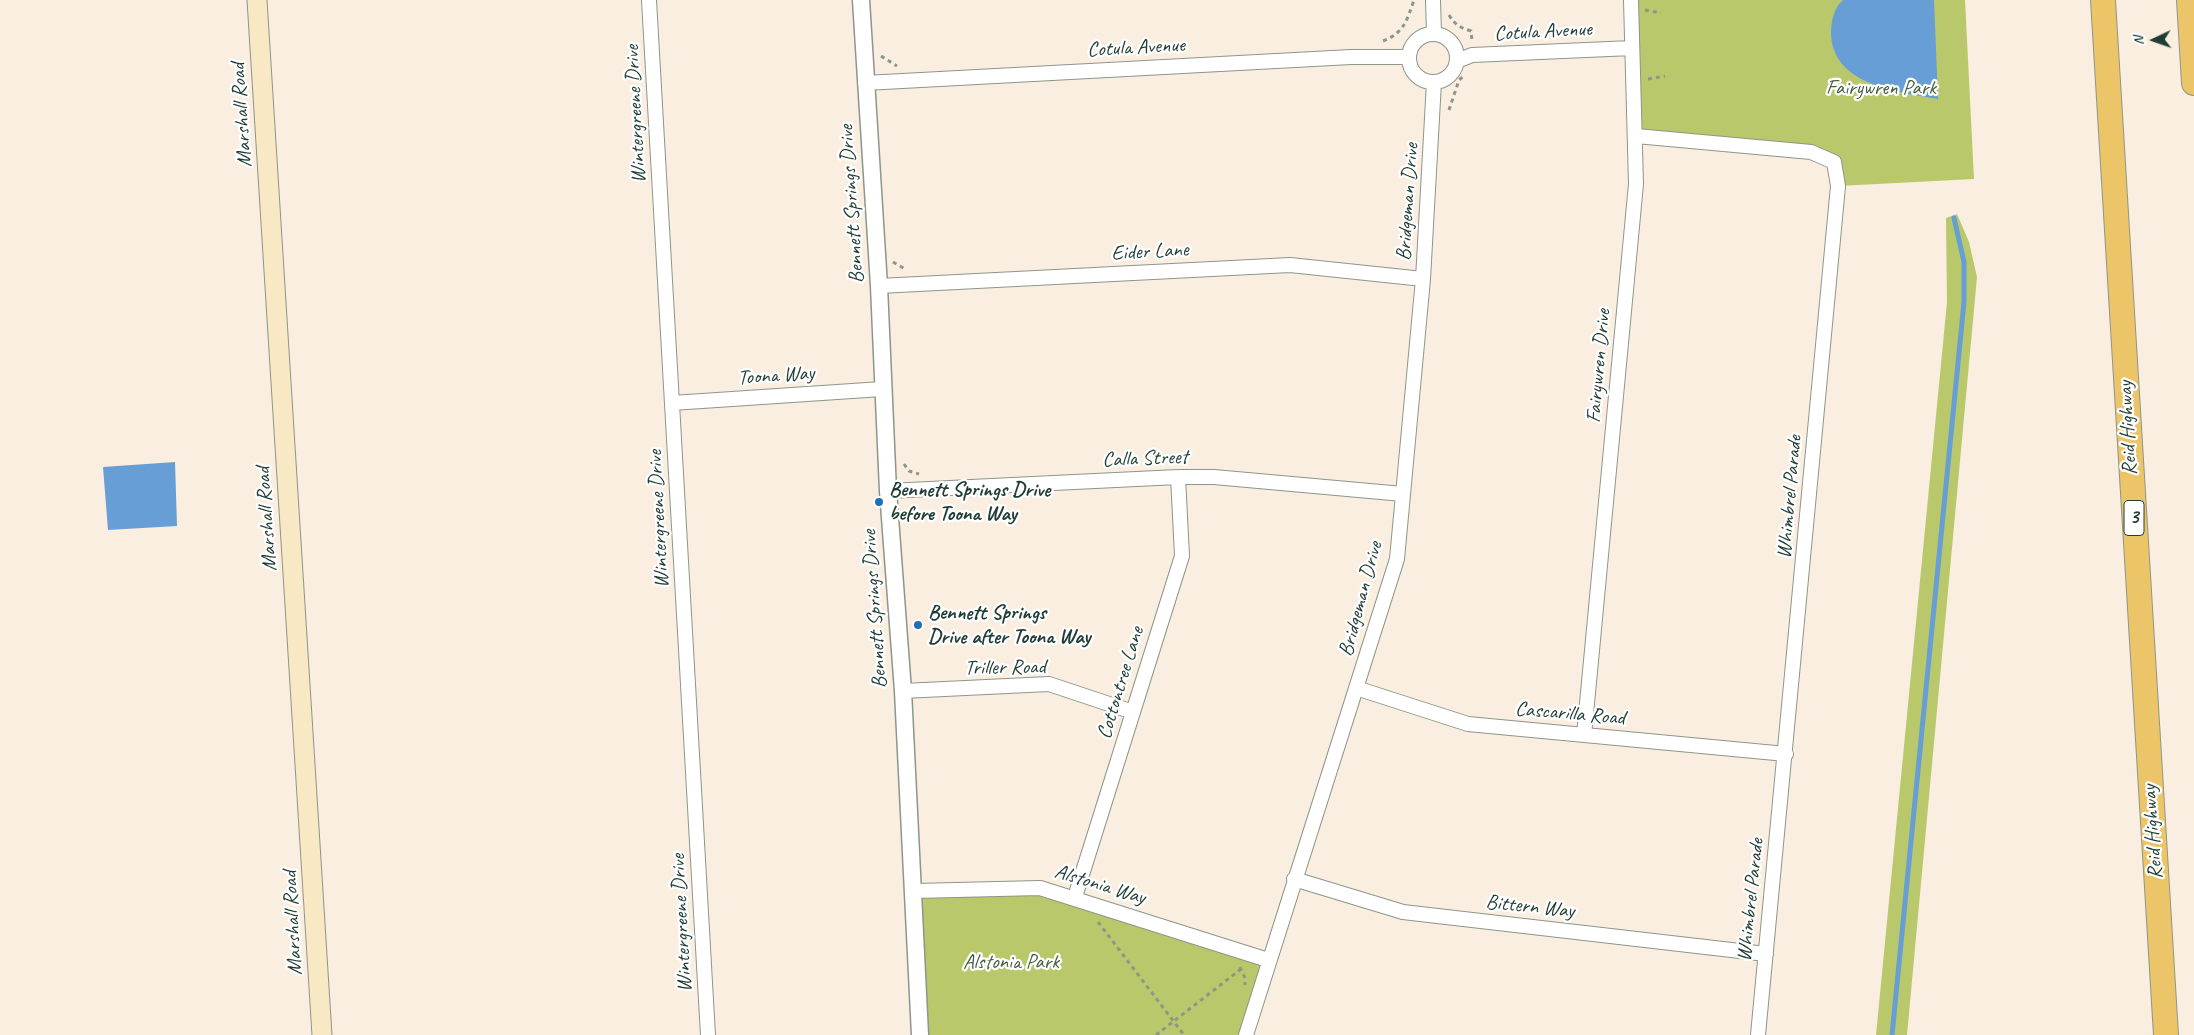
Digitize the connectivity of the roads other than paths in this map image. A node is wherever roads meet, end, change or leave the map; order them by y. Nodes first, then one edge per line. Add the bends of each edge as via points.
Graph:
1 (257, 0) edge
2 (649, 0) edge
3 (861, 0) edge
4 (1433, 0) edge
5 (1632, 0) edge
6 (2103, 0) edge
7 (2189, 0) edge
8 (1434, 34) junction
9 (1632, 48) junction
10 (1409, 57) junction
11 (1457, 60) junction
12 (1434, 82) junction
13 (865, 83) junction
14 (2194, 83) edge
15 (1636, 136) junction
16 (1423, 279) junction
17 (879, 286) junction
18 (882, 389) junction
19 (672, 403) junction
20 (1178, 477) junction
21 (888, 491) junction
22 (1402, 494) junction
23 (1356, 688) junction
24 (903, 691) junction
25 (1133, 712) junction
26 (1584, 735) junction
27 (1786, 754) junction
28 (1294, 879) junction
29 (914, 891) junction
30 (1078, 898) junction
31 (1766, 954) junction
32 (1268, 960) junction
33 (1251, 1020) junction
34 (322, 1035) edge
35 (708, 1035) edge
36 (920, 1035) edge
37 (1246, 1035) edge
38 (1252, 1035) edge
39 (1758, 1035) edge
40 (2166, 1035) edge

1 - 34 main road, Marshall Road
2 - 19 street, Wintergreene Drive
3 - 13 street, Bennett Springs Drive
4 - 8 street
5 - 9 street, Fairywren Drive
6 - 40 highway, Reid Highway / 3
7 - 14 highway
8 - 10 street via 1427,34 1414,43
8 - 11 street via 1452,42
9 - 11 street, Cotula Avenue via 1472,55
9 - 15 street, Fairywren Drive
10 - 12 street via 1414,72 1426,81
10 - 13 street, Cotula Avenue via 1351,56
11 - 12 street via 1450,75
12 - 16 street, Bridgeman Drive
13 - 17 street, Bennett Springs Drive
15 - 26 street, Fairywren Drive via 1636,184
15 - 27 street, Whimbrel Parade via 1811,152 1834,162 1838,186 1837,221
16 - 17 street, Eider Lane via 1290,264
16 - 22 street, Bridgeman Drive
17 - 18 street, Bennett Springs Drive
18 - 19 street, Toona Way
18 - 21 street, Bennett Springs Drive
19 - 35 street, Wintergreene Drive
20 - 21 street, Calla Street
20 - 22 street, Calla Street via 1214,477
20 - 25 street, Cottontree Lane via 1182,556
21 - 24 street, Bennett Springs Drive
22 - 23 street, Bridgeman Drive via 1397,559
23 - 26 street, Cascarilla Road via 1468,724
23 - 28 street, Bridgeman Drive
24 - 25 street, Triller Road via 1049,684
24 - 29 street, Bennett Springs Drive
25 - 30 street, Cottontree Lane
26 - 27 street, Cascarilla Road
27 - 31 street, Whimbrel Parade
28 - 31 street, Bittern Way via 1403,912
28 - 32 street, Bridgeman Drive
29 - 30 street, Alstonia Way via 1040,888
29 - 36 street, Bennett Springs Drive
30 - 32 street, Alstonia Way
31 - 39 street, Whimbrel Parade
32 - 33 street, Bridgeman Drive
33 - 37 street, Bridgeman Drive
33 - 38 street, Bridgeman Drive

